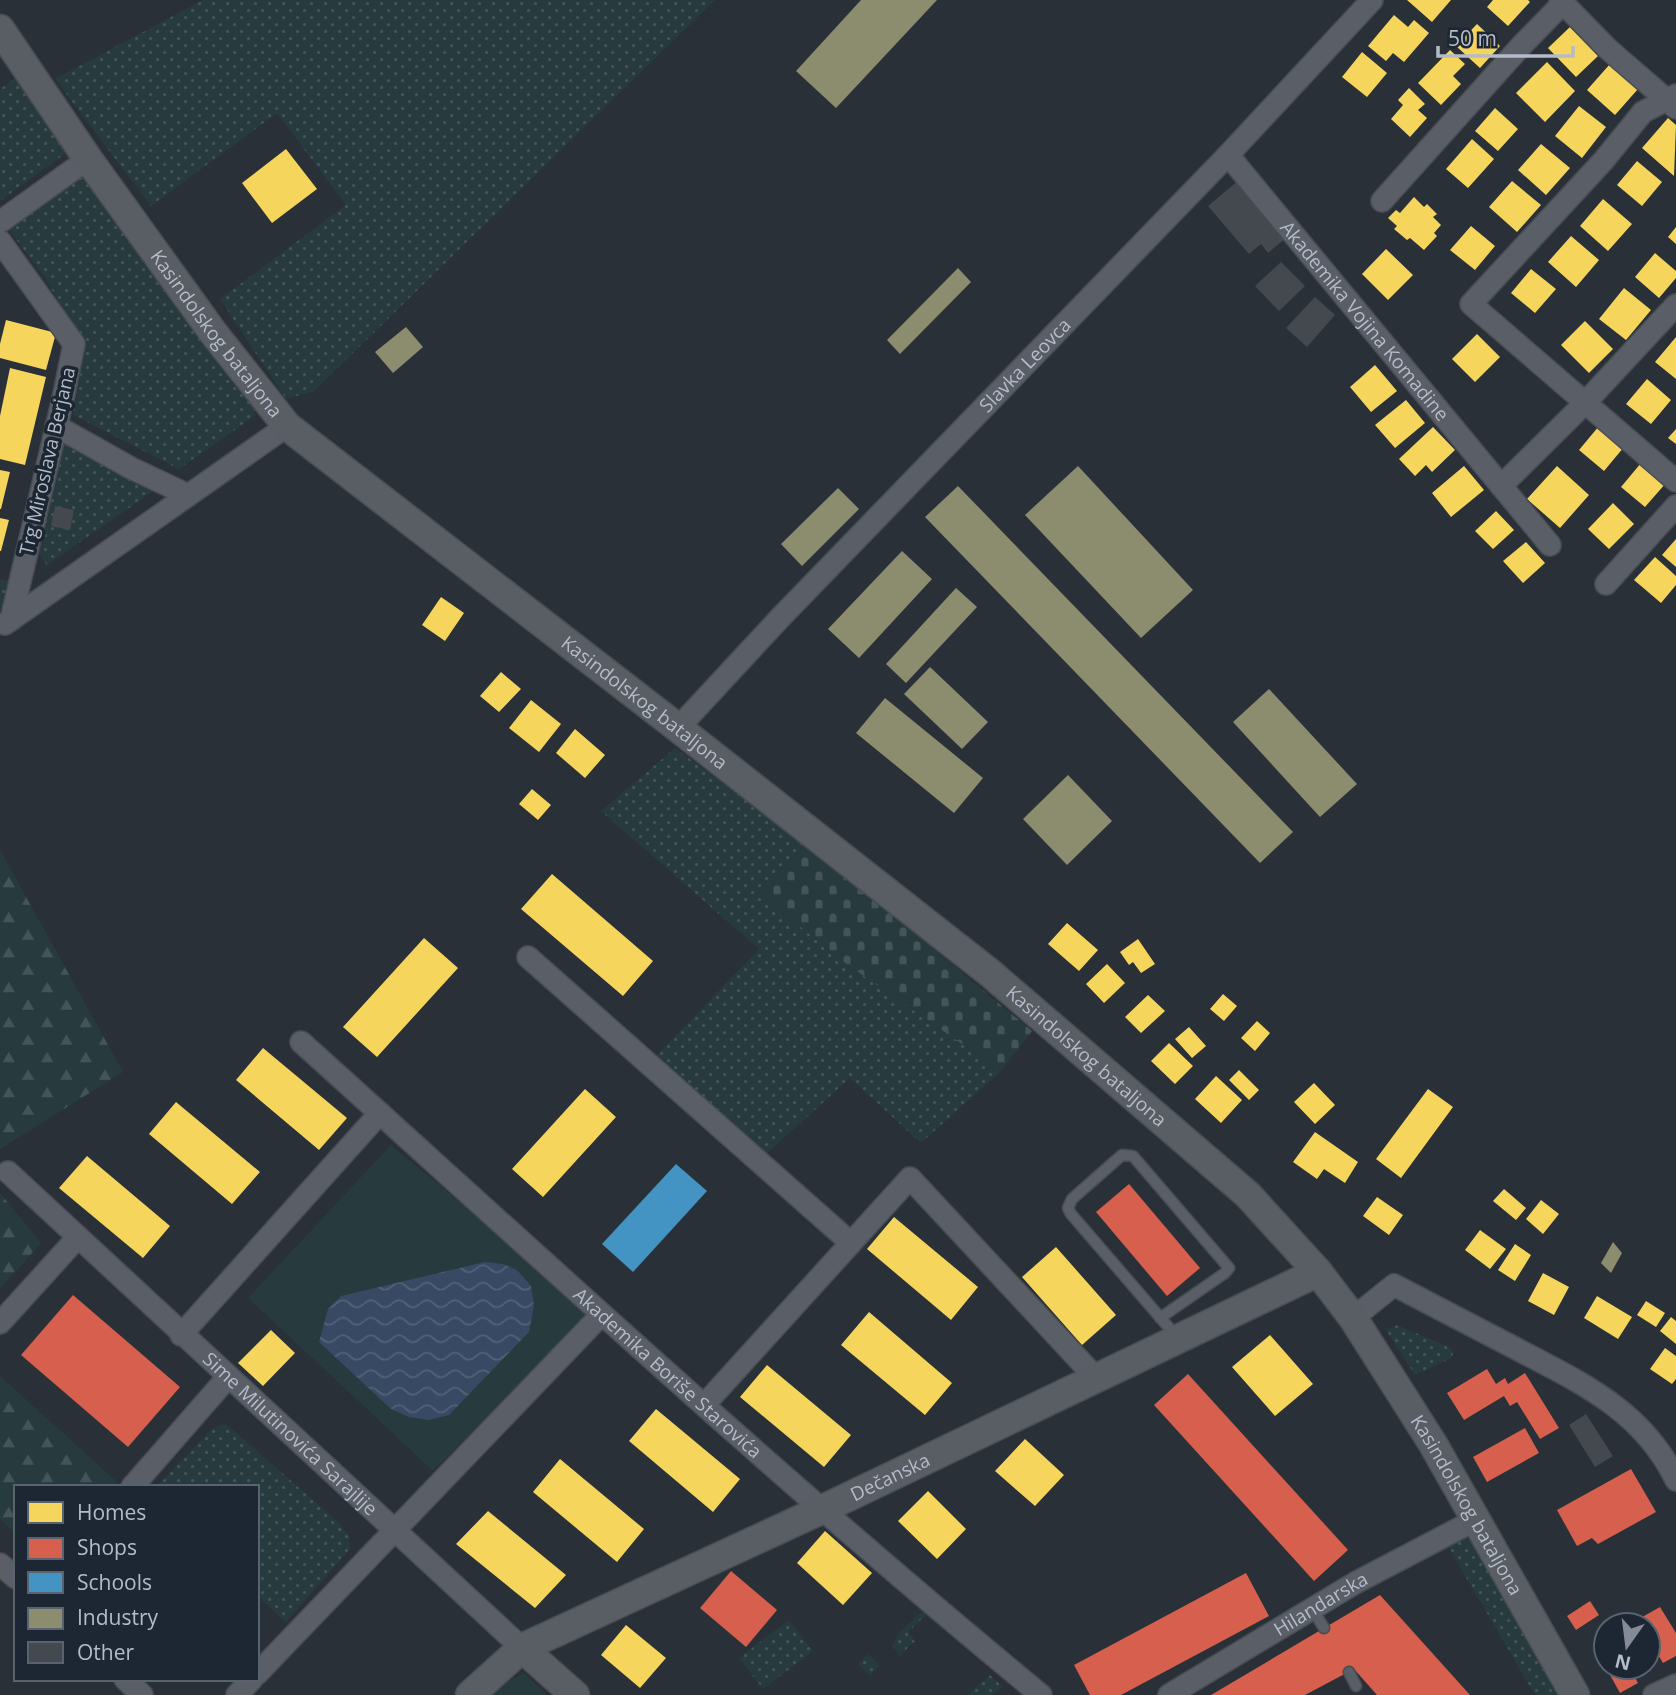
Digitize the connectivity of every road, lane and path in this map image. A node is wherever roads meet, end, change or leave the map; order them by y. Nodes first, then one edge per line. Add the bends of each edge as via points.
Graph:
1 (1372, 0) edge
2 (1562, 2) edge
3 (0, 29) edge
4 (1673, 102) edge
5 (1228, 155) junction
6 (88, 159) junction
7 (1382, 201) dead end
8 (0, 222) edge
9 (0, 241) edge
10 (1676, 305) edge
11 (1584, 404) junction
12 (56, 426) junction
13 (287, 426) junction
14 (1676, 481) edge
15 (1501, 486) junction
16 (188, 495) junction
17 (1676, 506) edge
18 (1550, 545) dead end
19 (1606, 584) dead end
20 (5, 624) edge
21 (678, 728) junction
22 (528, 957) dead end
23 (301, 1042) dead end
24 (380, 1114) junction
25 (8, 1172) dead end
26 (78, 1237) junction
27 (851, 1243) junction
28 (1318, 1272) junction
29 (602, 1314) junction
30 (1160, 1318) junction
31 (1353, 1318) junction
32 (0, 1323) edge
33 (181, 1335) junction
34 (1178, 1339) junction
35 (228, 1377) junction
36 (1096, 1378) junction
37 (705, 1404) junction
38 (1676, 1480) edge
39 (134, 1485) edge
40 (823, 1509) junction
41 (1477, 1519) junction
42 (396, 1530) junction
43 (0, 1564) edge
44 (14, 1576) edge
45 (522, 1648) junction
46 (259, 1672) edge
47 (1349, 1672) dead end
48 (127, 1681) edge
49 (251, 1681) edge
50 (1676, 1685) edge
51 (1356, 1686) dead end
52 (142, 1695) edge
53 (237, 1695) edge
54 (470, 1695) edge
55 (575, 1695) edge
56 (1041, 1695) edge
57 (1168, 1695) edge
58 (1575, 1695) edge
59 (1654, 1695) edge

1 - 5 street, Slavka Leovca
2 - 4 street via 1608,49
2 - 7 street
3 - 6 street, Kasindolskog bataljona
4 - 11 street via 1643,112 1471,304
5 - 15 street, Akademika Vojina Komadine
5 - 21 street, Slavka Leovca
6 - 8 street
6 - 13 street, Kasindolskog bataljona
9 - 12 street, Trg Miroslava Berjana via 74,344
10 - 11 street
11 - 14 street
11 - 15 street
12 - 16 street
12 - 20 street, Trg Miroslava Berjana
13 - 16 street, Trg Miroslava Berjana
13 - 21 street, Kasindolskog bataljona
15 - 18 street, Akademika Vojina Komadine
16 - 20 street, Trg Miroslava Berjana
17 - 19 street
21 - 28 street, Kasindolskog bataljona via 1064,1036 1248,1195
22 - 27 street
23 - 24 street, Akademika Boriše Starovića
24 - 29 street, Akademika Boriše Starovića
24 - 33 street
25 - 26 street, Sime Milutinovića Sarajlije
26 - 32 street
26 - 33 street, Sime Milutinovića Sarajlije
27 - 36 street via 910,1178
27 - 37 street
28 - 31 street, Kasindolskog bataljona
28 - 34 street, Dečanska
29 - 37 street, Akademika Boriše Starovića
29 - 42 street
30 - 30 lane via 1068,1208 1072,1199 1122,1155 1133,1156 1229,1268
30 - 34 lane
31 - 38 street via 1394,1285 1605,1397 1647,1433
31 - 41 street, Kasindolskog bataljona
33 - 35 street, Sime Milutinovića Sarajlije
34 - 36 street, Dečanska
35 - 39 street
35 - 42 street, Sime Milutinovića Sarajlije
36 - 40 street, Dečanska
37 - 40 street, Akademika Boriše Starovića
40 - 45 street, Dečanska
40 - 56 street, Akademika Boriše Starovića
41 - 57 street, Hilandarska via 1355,1583 1318,1619
41 - 58 street, Kasindolskog bataljona
42 - 45 street, Sime Milutinovića Sarajlije
42 - 46 street
43 - 44 street
45 - 54 street, Dečanska
45 - 55 street, Sime Milutinovića Sarajlije
47 - 51 lane
48 - 52 street
49 - 53 street
50 - 59 street

